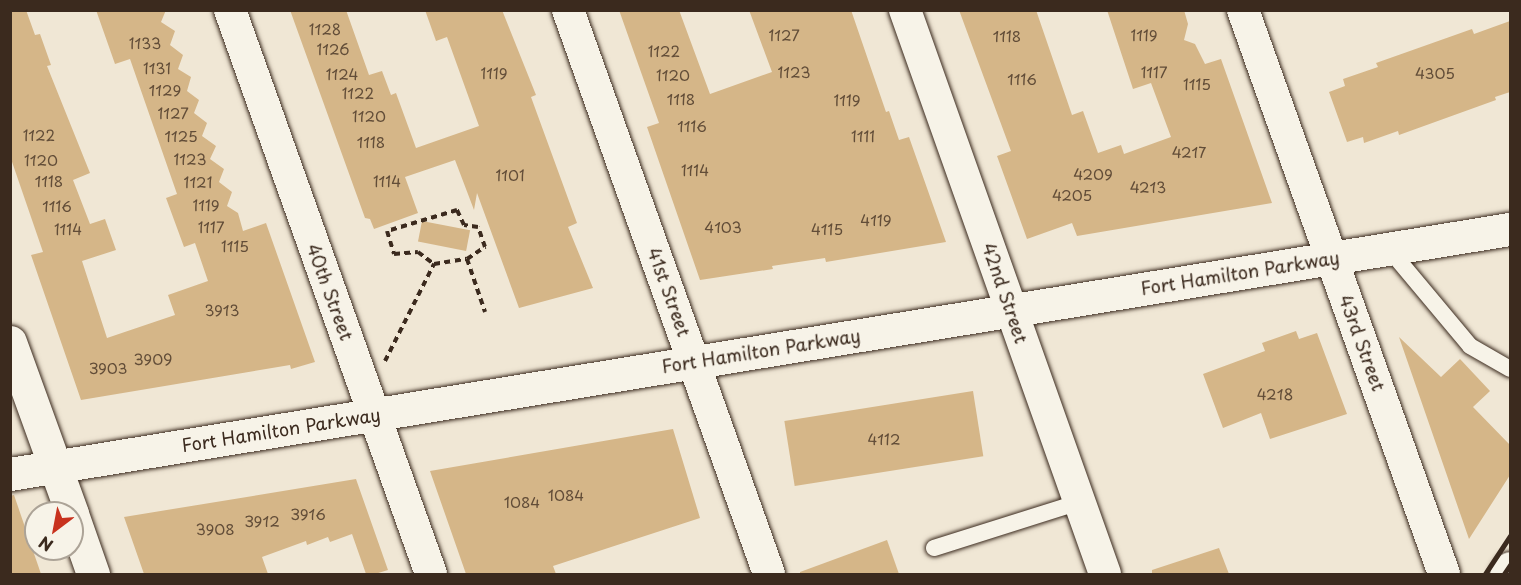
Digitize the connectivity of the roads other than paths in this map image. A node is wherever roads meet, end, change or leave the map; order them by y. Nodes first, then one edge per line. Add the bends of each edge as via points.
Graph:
1 (230, 10) edge
2 (568, 10) edge
3 (905, 10) edge
4 (1243, 10) edge
5 (1510, 229) edge
6 (1389, 249) junction
7 (1332, 258) junction
8 (1011, 310) junction
9 (10, 342) edge
10 (693, 362) junction
11 (1510, 369) edge
12 (374, 415) junction
13 (55, 466) junction
14 (10, 474) edge
15 (67, 501) edge
16 (1080, 502) junction
17 (84, 548) edge
18 (934, 548) dead end
19 (1510, 568) edge
20 (93, 574) edge
21 (430, 574) edge
22 (769, 574) edge
23 (1106, 574) edge
24 (1444, 574) edge
25 (1506, 574) edge

1 - 12 street, 40th Street
2 - 10 street, 41st Street
3 - 8 street, 42nd Street
4 - 7 street, 43rd Street
5 - 6 main road, Fort Hamilton Parkway
6 - 7 main road, Fort Hamilton Parkway
6 - 11 lane via 1470,346
7 - 8 main road, Fort Hamilton Parkway
7 - 24 street, 43rd Street
8 - 10 main road, Fort Hamilton Parkway
8 - 16 street, 42nd Street
9 - 13 main road
10 - 12 main road, Fort Hamilton Parkway
10 - 22 street, 41st Street
12 - 13 main road, Fort Hamilton Parkway
12 - 21 street, 40th Street
13 - 14 main road, Fort Hamilton Parkway
13 - 15 main road
16 - 18 lane
16 - 23 street, 42nd Street
17 - 20 main road
19 - 25 main road

